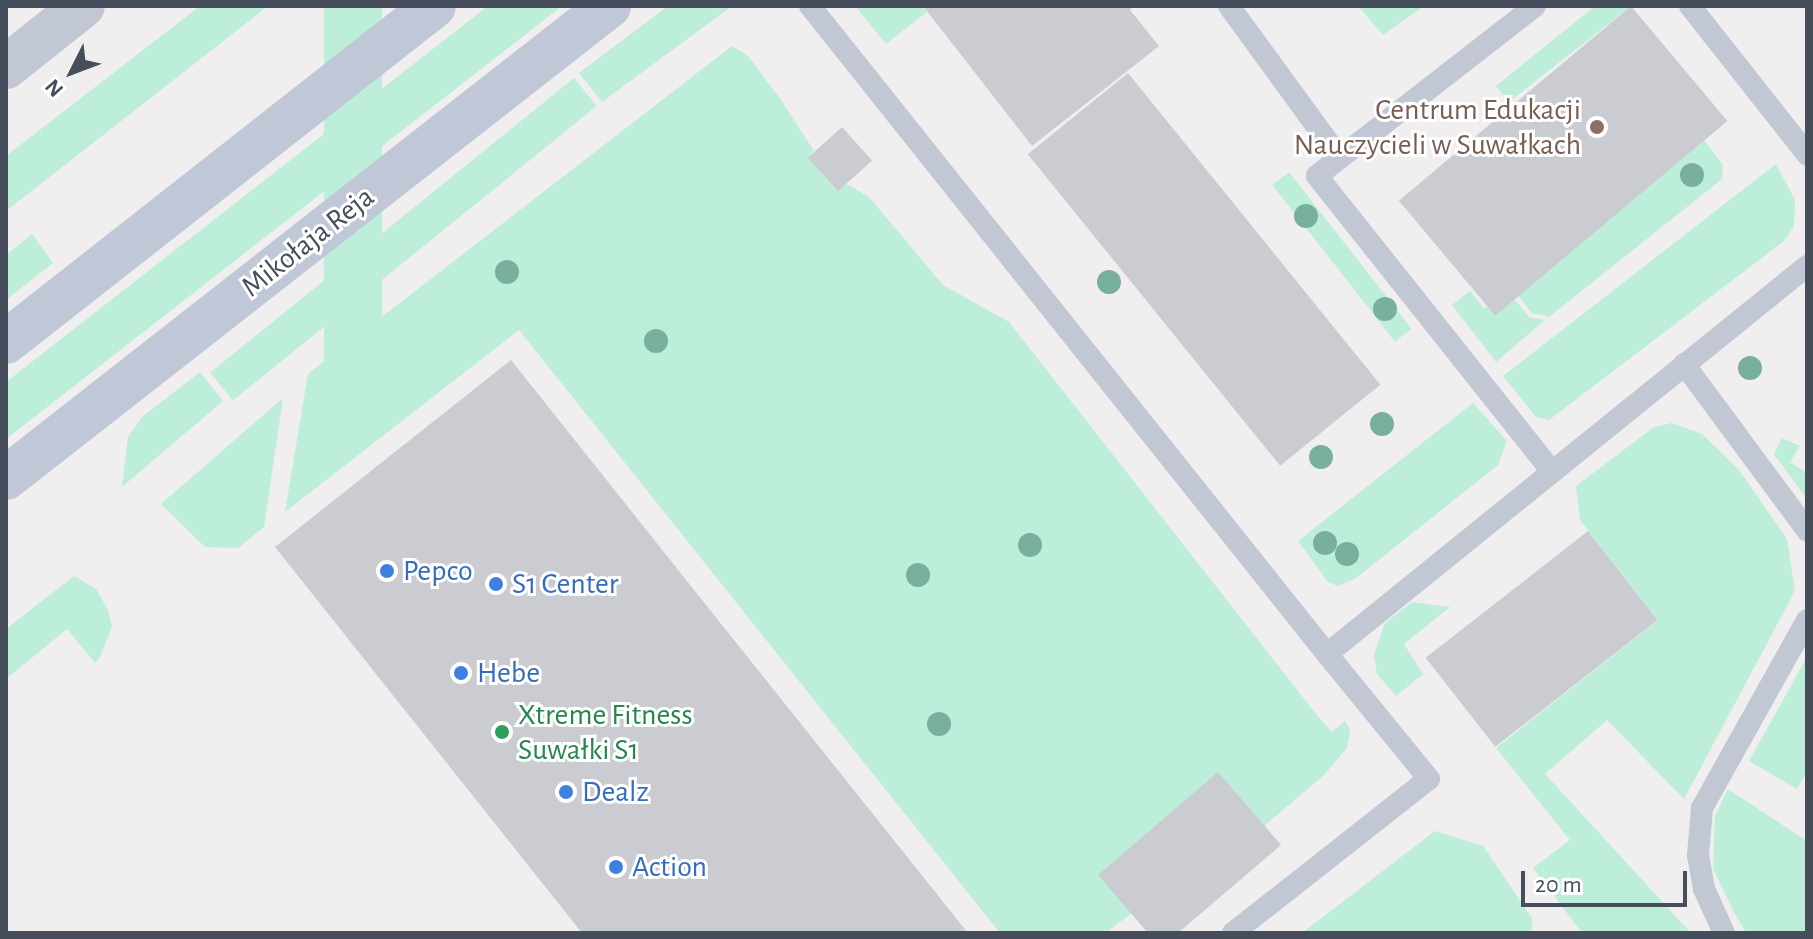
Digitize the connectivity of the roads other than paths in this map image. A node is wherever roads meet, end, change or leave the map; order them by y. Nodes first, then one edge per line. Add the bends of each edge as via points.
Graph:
1 (83, 6) edge
2 (434, 6) edge
3 (609, 6) edge
4 (810, 6) edge
5 (1229, 6) edge
6 (1535, 6) edge
7 (1690, 6) edge
8 (6, 67) edge
9 (1807, 154) edge
10 (1340, 158) junction
11 (1807, 266) edge
12 (6, 342) edge
13 (1684, 364) junction
14 (1552, 471) junction
15 (6, 478) edge
16 (1807, 530) edge
17 (1807, 620) edge
18 (1327, 654) junction
19 (1233, 933) edge
20 (1724, 933) edge

1 - 8 street
2 - 12 street
3 - 15 street, Mikołaja Reja
4 - 18 lane
5 - 10 lane
6 - 10 lane
7 - 9 lane
10 - 14 lane via 1317,176
11 - 13 lane
13 - 14 lane
13 - 16 lane
14 - 18 lane
17 - 20 lane via 1702,808 1700,866
18 - 19 lane via 1429,779

